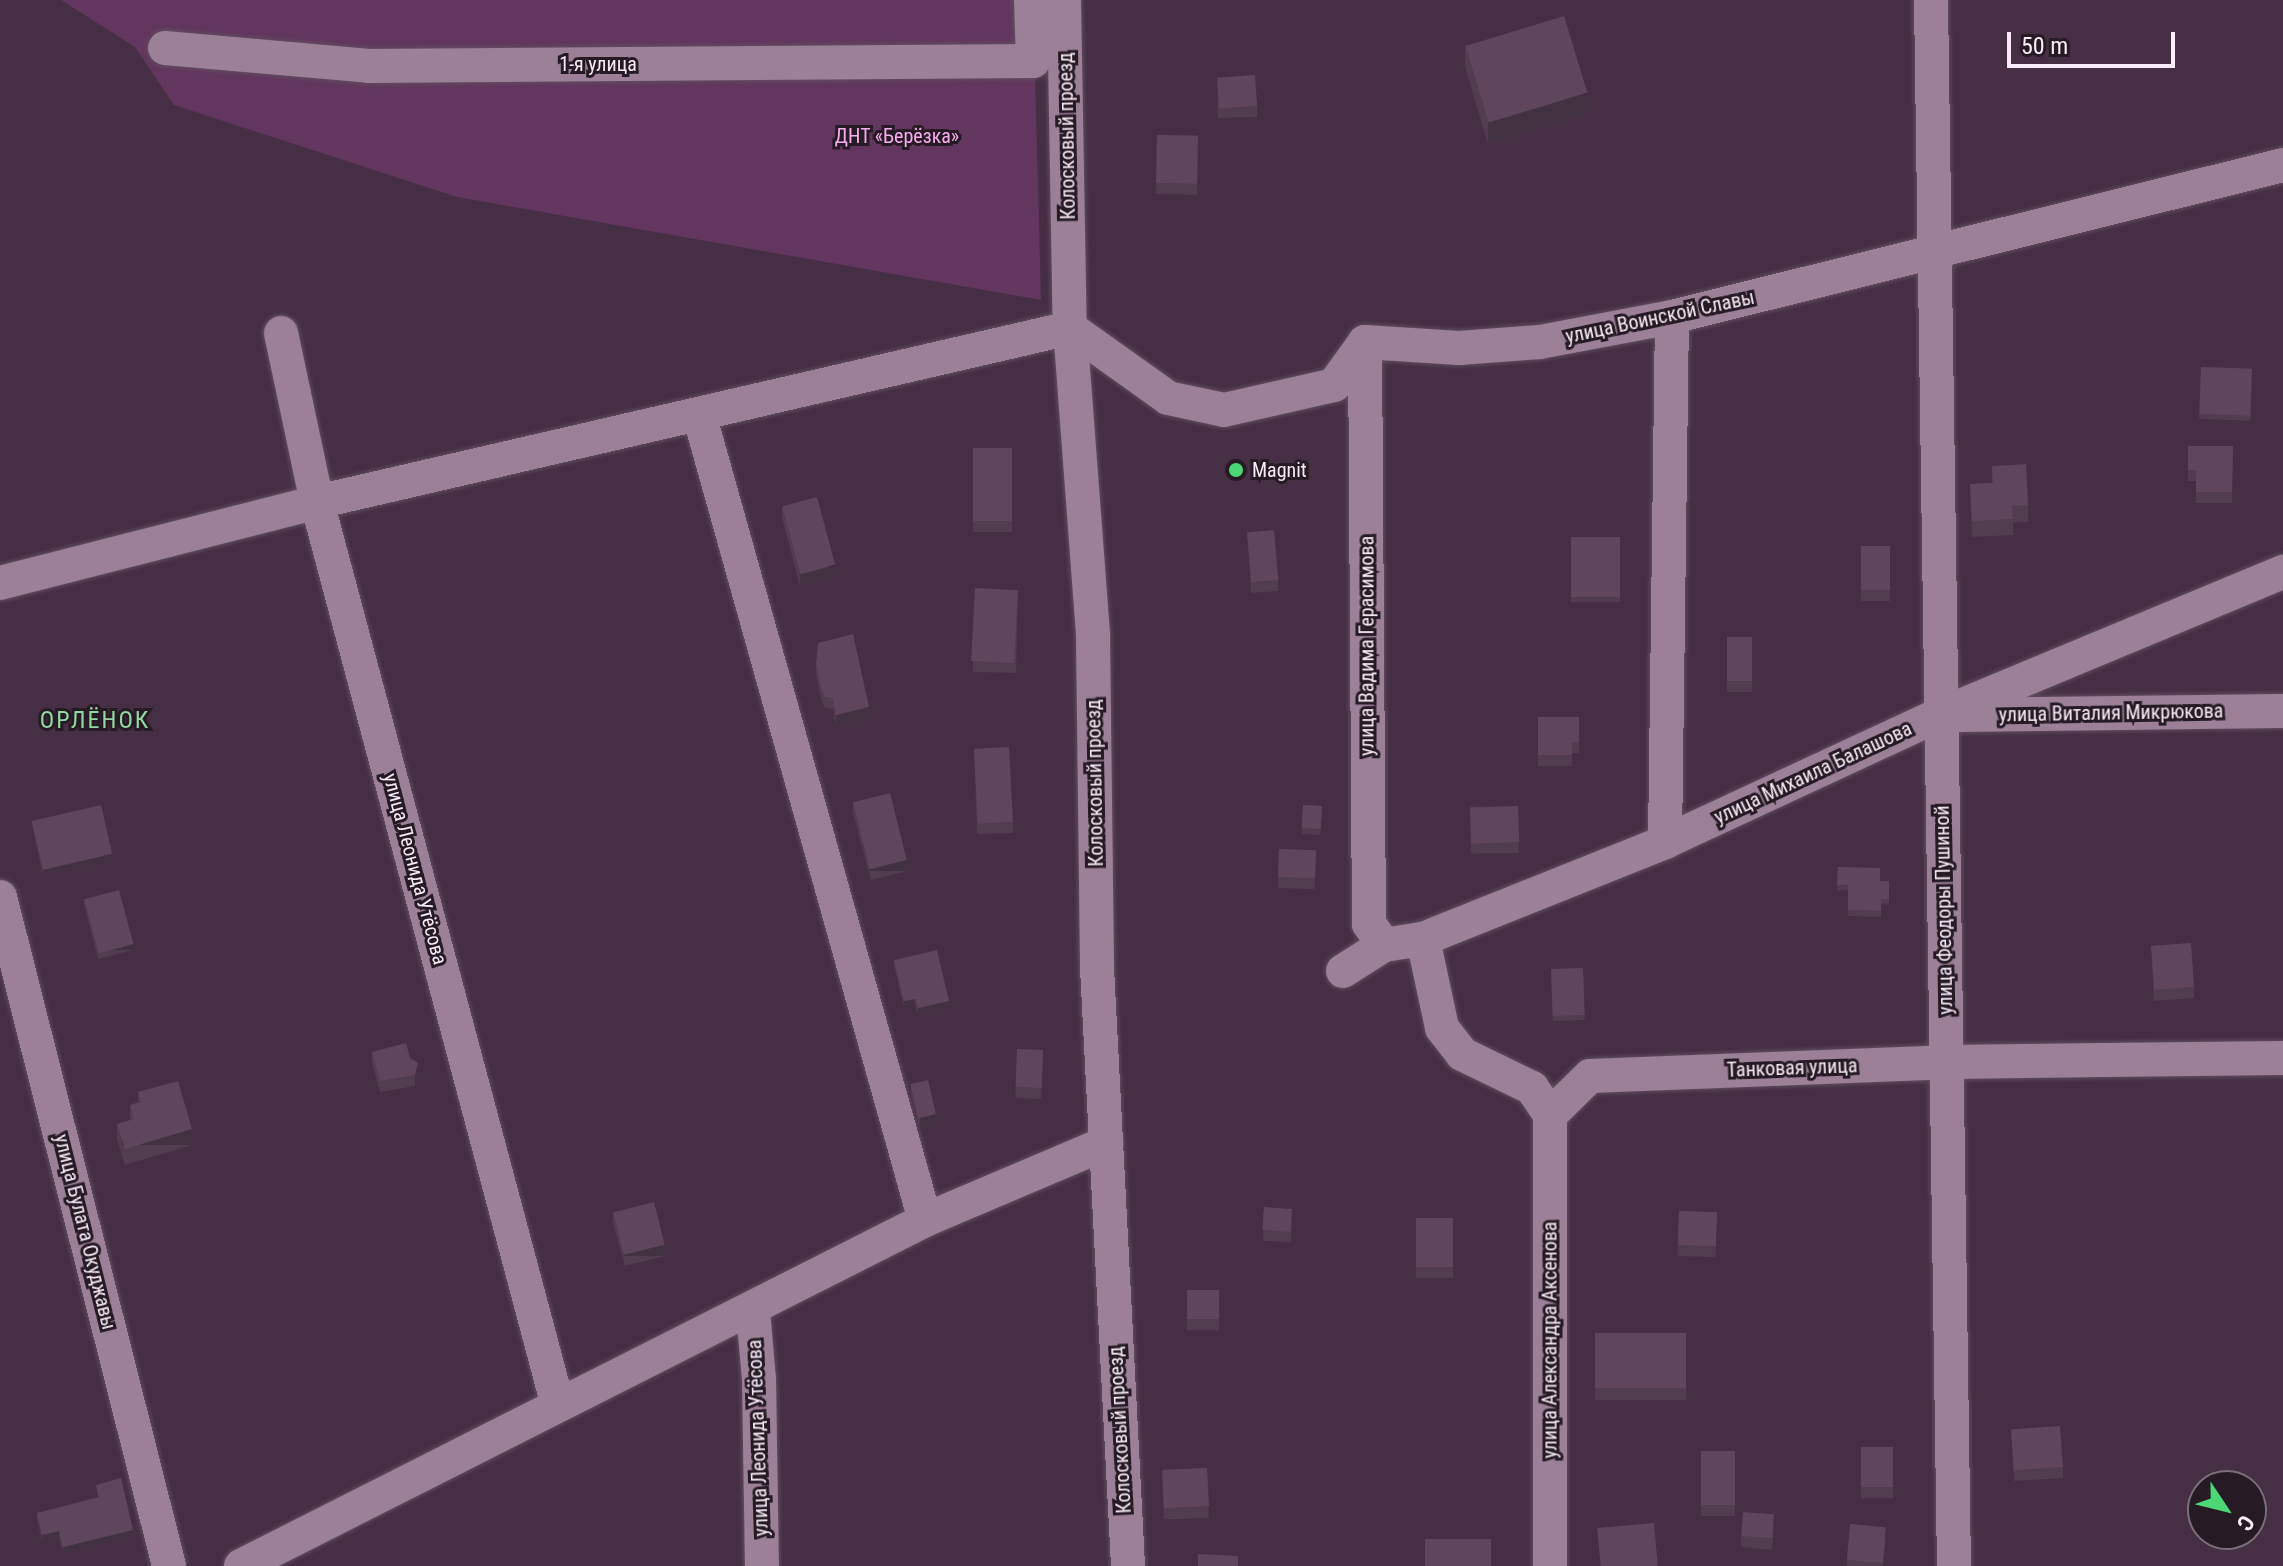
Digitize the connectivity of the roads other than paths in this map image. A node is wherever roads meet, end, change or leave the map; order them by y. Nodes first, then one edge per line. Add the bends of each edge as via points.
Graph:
1 (1031, 0) edge
2 (1064, 0) edge
3 (1931, 0) edge
4 (165, 48) dead end
5 (2283, 165) edge
6 (1935, 254) junction
7 (1672, 317) junction
8 (1070, 328) junction
9 (281, 333) dead end
10 (1365, 342) junction
11 (699, 414) junction
12 (317, 502) junction
13 (2283, 572) edge
14 (0, 583) edge
15 (2283, 711) edge
16 (1939, 715) junction
17 (1665, 842) junction
18 (0, 897) edge
19 (1423, 939) junction
20 (1384, 945) junction
21 (1343, 971) dead end
22 (2283, 1058) edge
23 (1947, 1062) junction
24 (1550, 1115) junction
25 (1106, 1143) junction
26 (925, 1220) junction
27 (753, 1311) junction
28 (557, 1402) junction
29 (169, 1566) edge
30 (241, 1566) edge
31 (762, 1566) edge
32 (1128, 1566) edge
33 (1550, 1566) edge
34 (1954, 1566) edge

1 - 4 street, 1-я улица via 1033,61 369,66
2 - 8 street, Колосковый проезд
3 - 6 street, улица Феодоры Пушиной
5 - 6 street, улица Воинской Славы
6 - 7 street, улица Воинской Славы
6 - 16 street, улица Феодоры Пушиной
7 - 10 street, улица Воинской Славы via 1540,342 1459,348
7 - 17 street
8 - 10 street via 1168,398 1224,410 1334,385
8 - 11 street
8 - 25 street, Колосковый проезд via 1093,636 1097,968
9 - 12 street, улица Леонида Утёсова
10 - 20 street, улица Вадима Герасимова via 1369,924
11 - 12 street
11 - 26 street
12 - 14 street
12 - 28 street, улица Леонида Утёсова
13 - 16 street, улица Михаила Балашова
15 - 16 street, улица Виталия Микрюкова
16 - 17 street, улица Михаила Балашова
16 - 23 street, улица Феодоры Пушиной
17 - 19 street, улица Михаила Балашова
18 - 29 street, улица Булата Окуджавы
19 - 20 street, улица Михаила Балашова
19 - 24 street via 1442,1028 1462,1054 1532,1088
20 - 21 street, улица Михаила Балашова
22 - 23 street, Танковая улица
23 - 24 street, Танковая улица via 1590,1076
23 - 34 street, улица Феодоры Пушиной
24 - 33 street, улица Александра Аксенова
25 - 26 street, улица Леонида Утёсова
25 - 32 street, Колосковый проезд
26 - 27 street, улица Леонида Утёсова
27 - 28 street, улица Леонида Утёсова
27 - 31 street, улица Леонида Утёсова
28 - 30 street, улица Леонида Утёсова

